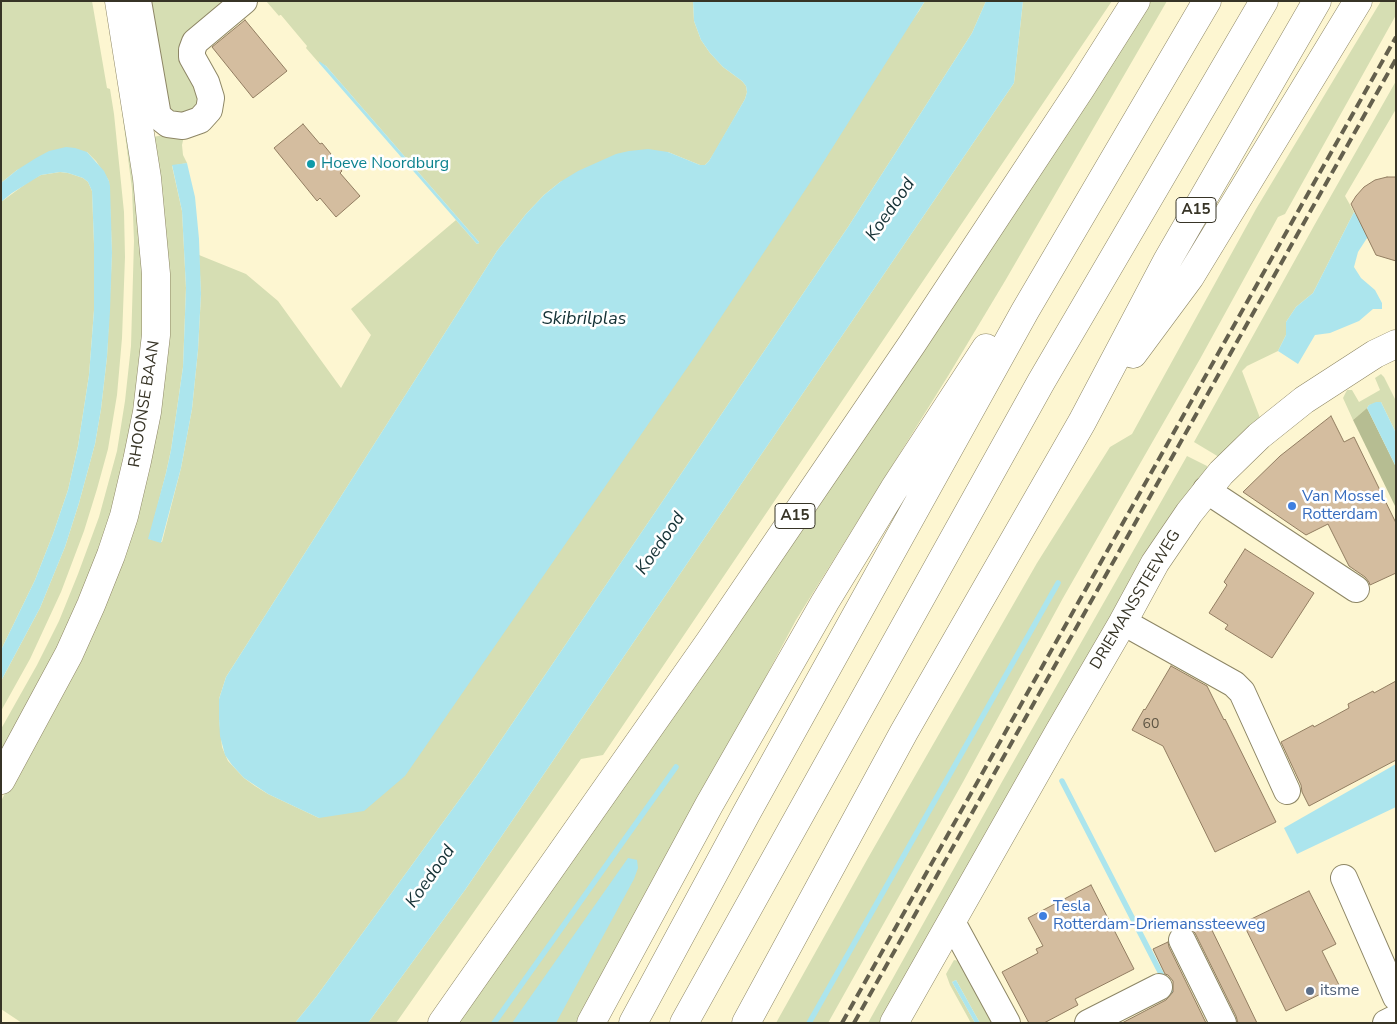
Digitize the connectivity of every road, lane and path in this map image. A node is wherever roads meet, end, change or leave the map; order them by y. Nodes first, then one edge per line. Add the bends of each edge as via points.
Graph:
1 (119, 1) edge
2 (138, 1) edge
3 (244, 1) edge
4 (1136, 1) edge
5 (1207, 1) edge
6 (1264, 1) edge
7 (1317, 1) edge
8 (1358, 1) edge
9 (1025, 311) junction
10 (1396, 344) edge
11 (1082, 422) junction
12 (1206, 490) junction
13 (1356, 589) dead end
14 (1123, 622) junction
15 (1, 780) edge
16 (1287, 791) dead end
17 (1344, 878) dead end
18 (952, 922) junction
19 (1182, 940) dead end
20 (1159, 987) dead end
21 (1396, 996) edge
22 (1396, 1018) edge
23 (442, 1023) edge
24 (591, 1023) edge
25 (632, 1023) edge
26 (684, 1023) edge
27 (746, 1023) edge
28 (894, 1023) edge
29 (1006, 1023) edge
30 (1088, 1023) edge
31 (1223, 1023) edge
32 (1386, 1023) edge

1 - 15 main road, RHOONSE BAAN via 147,178 156,274 156,335 147,412 124,516 111,555 69,654
2 - 3 street via 158,116 168,124 183,126 200,120 209,110 211,98 192,57 195,42
4 - 23 main road, A15 via 890,377 705,649
5 - 9 main road
6 - 26 main road, A15 via 1041,382
7 - 11 main road, A15 via 1167,261
8 - 11 main road, A15 via 1190,277
9 - 24 main road via 987,345 825,602 709,805
9 - 25 main road
10 - 12 main road, DRIEMANSSTEEWEG via 1304,400 1259,436
11 - 27 main road, A15 via 904,732
12 - 13 street
12 - 14 main road, DRIEMANSSTEEWEG via 1155,563
14 - 16 street via 1234,684 1242,692
14 - 18 main road, DRIEMANSSTEEWEG
17 - 21 street
18 - 28 main road, DRIEMANSSTEEWEG
18 - 29 street
19 - 31 street
20 - 30 street
22 - 32 street

